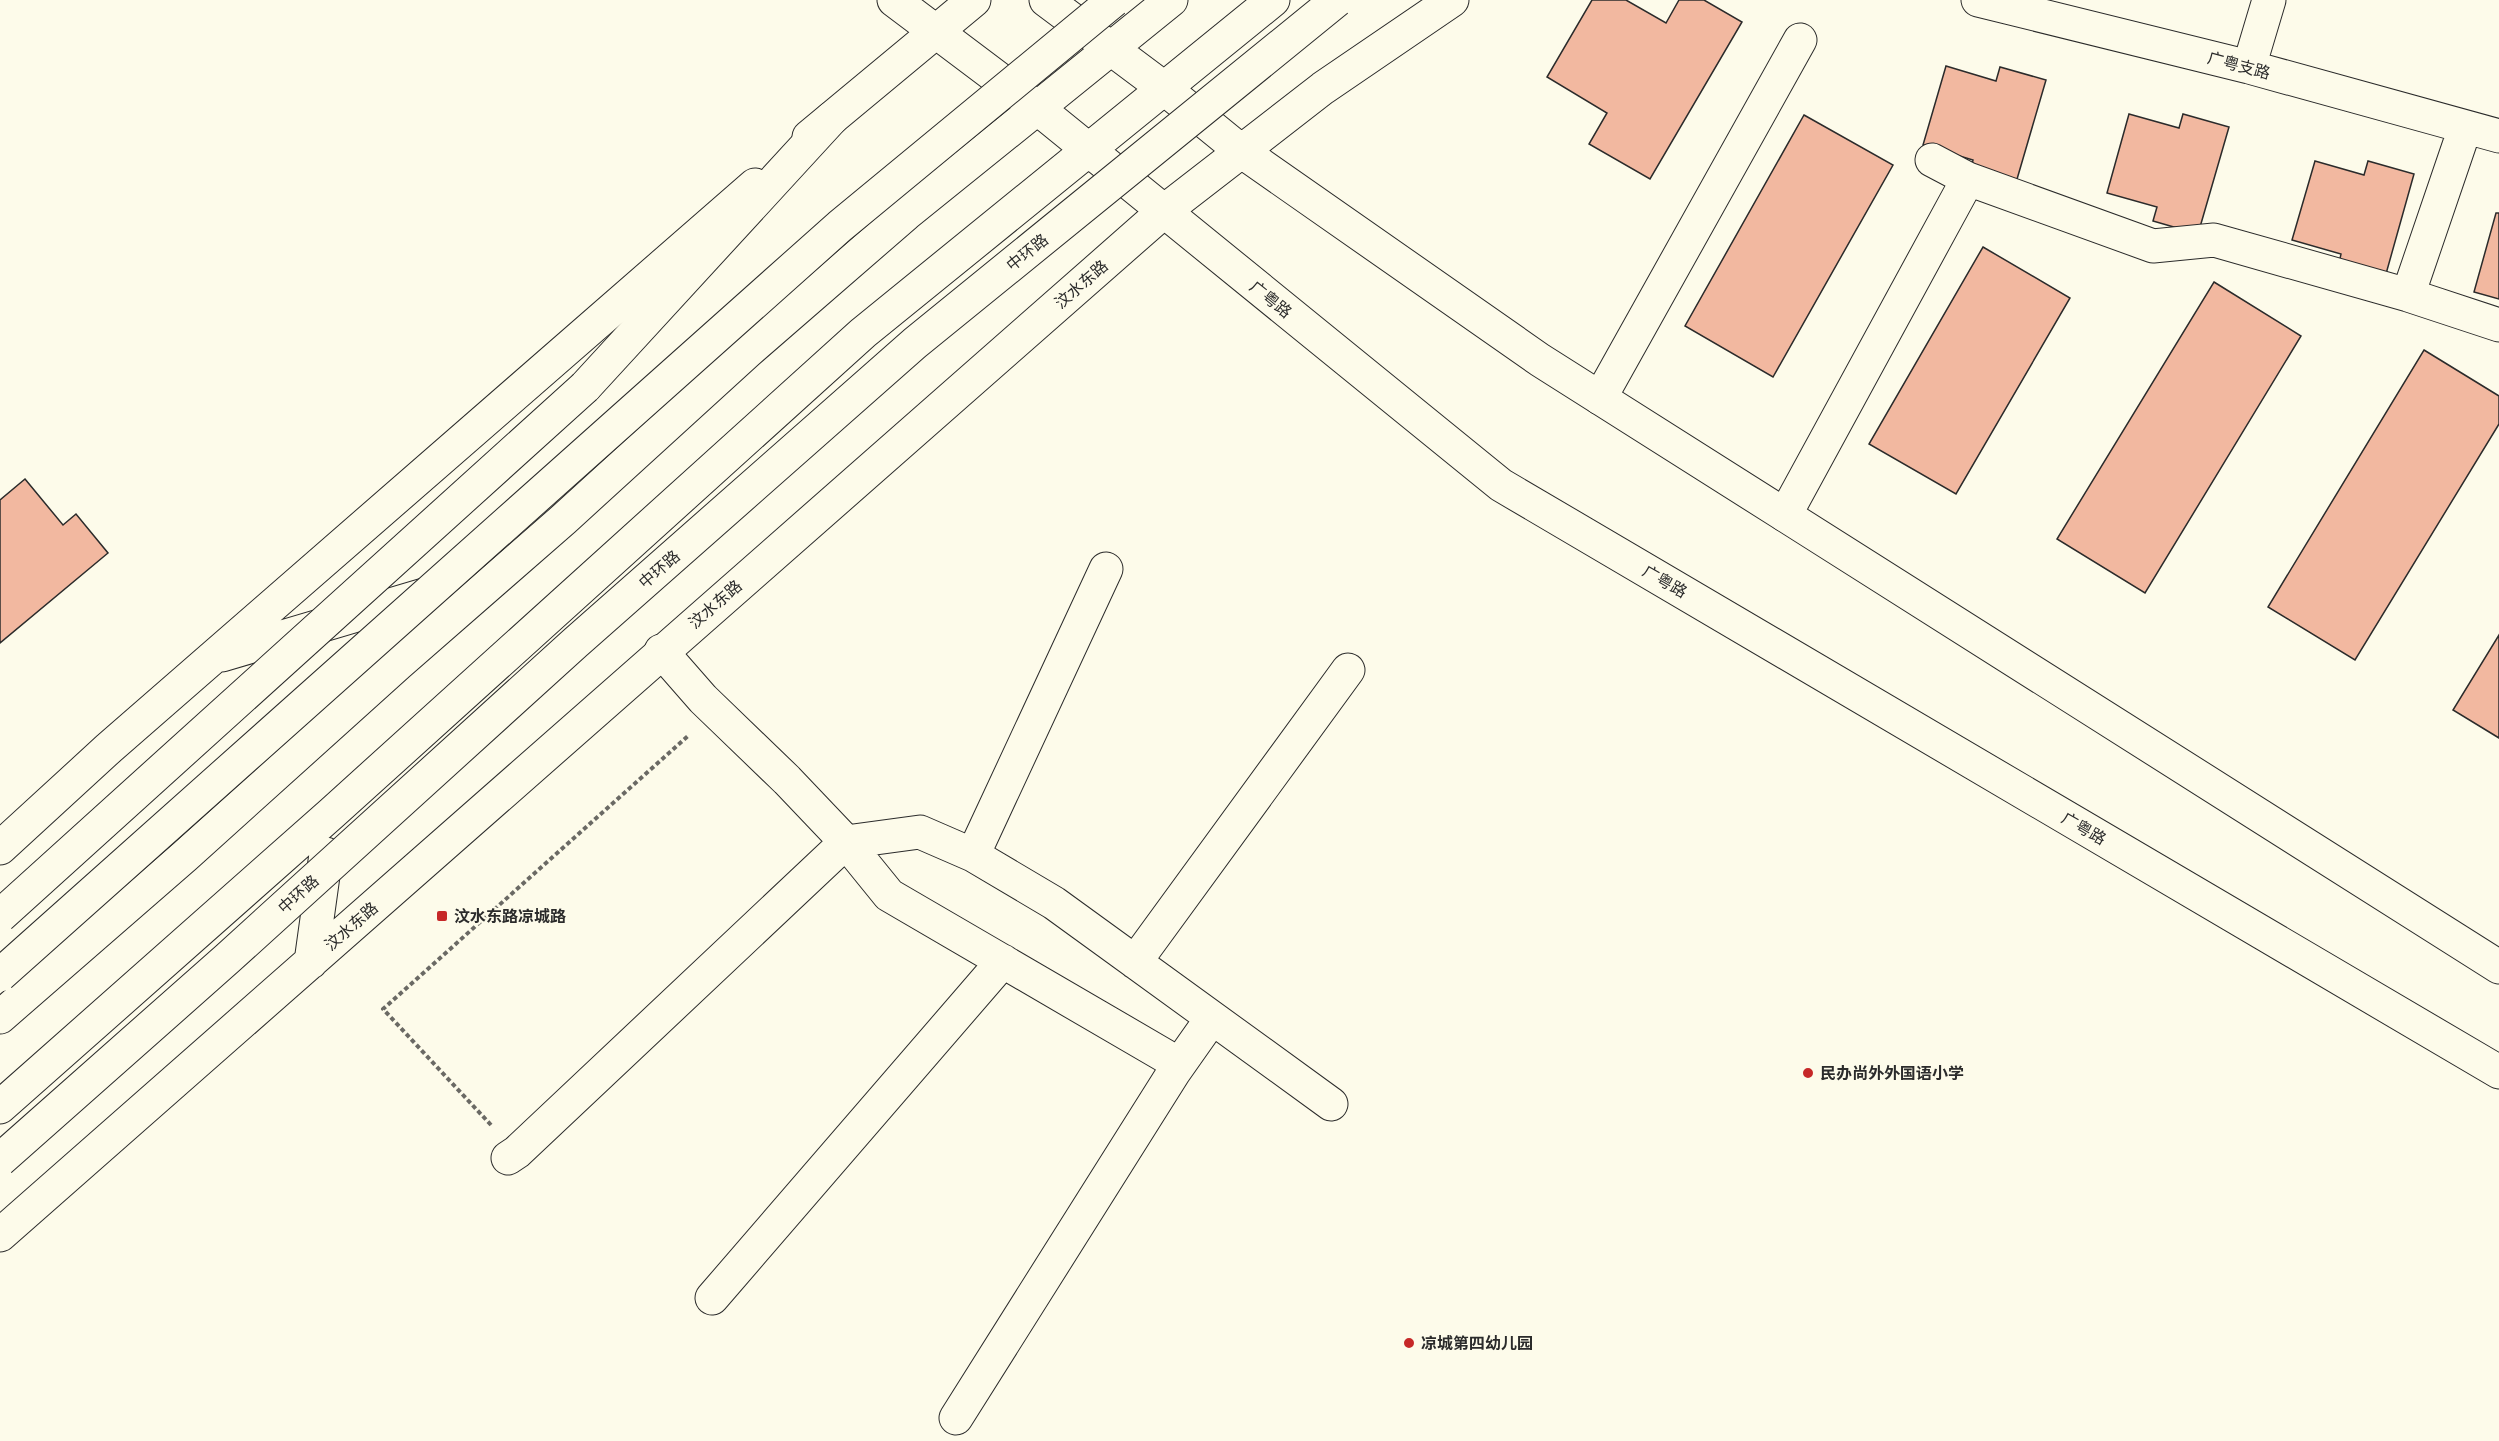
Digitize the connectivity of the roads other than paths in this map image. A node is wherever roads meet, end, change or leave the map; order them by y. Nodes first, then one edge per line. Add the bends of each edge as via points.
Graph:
1 (894, 0) edge
2 (974, 0) edge
3 (1046, 0) edge
4 (1114, 0) edge
5 (1172, 0) edge
6 (1273, 0) edge
7 (1337, 0) edge
8 (1452, 0) edge
9 (1978, 0) edge
10 (2269, 0) edge
11 (936, 31) junction
12 (1800, 40) dead end
13 (1110, 48) junction
14 (2249, 67) junction
15 (1165, 89) junction
16 (1036, 107) junction
17 (832, 118) junction
18 (2465, 128) junction
19 (2499, 136) edge
20 (1089, 150) junction
21 (1241, 151) junction
22 (1932, 160) dead end
23 (1968, 179) junction
24 (1163, 212) junction
25 (2408, 295) junction
26 (2499, 325) edge
27 (1600, 399) junction
28 (1785, 515) junction
29 (1106, 569) dead end
30 (505, 570) junction
31 (661, 651) junction
32 (212, 658) junction
33 (1348, 670) dead end
34 (332, 813) junction
35 (846, 842) junction
36 (0, 848) edge
37 (973, 855) junction
38 (0, 916) edge
39 (1002, 961) junction
40 (311, 962) junction
41 (1136, 962) junction
42 (2499, 967) edge
43 (0, 975) edge
44 (0, 1017) edge
45 (1212, 1018) junction
46 (1179, 1064) junction
47 (2499, 1072) edge
48 (1331, 1104) dead end
49 (0, 1107) edge
50 (512, 1155) road end
51 (0, 1160) edge
52 (0, 1235) edge
53 (712, 1298) dead end
54 (956, 1418) dead end

1 - 11 main road, 广粤路
2 - 11 main road
3 - 13 main road
4 - 43 main road, bridge via 840,226
5 - 13 main road
6 - 15 main road
7 - 51 main road, 中环路, bridge via 906,351
8 - 21 main road, 汶水东路 via 1323,88
9 - 14 main road, 广粤支路
10 - 14 main road
11 - 16 main road, 广粤路
11 - 17 main road
12 - 27 main road
13 - 15 main road
13 - 16 main road
14 - 18 main road, 广粤支路
15 - 20 main road
15 - 21 main road
16 - 20 main road, 广粤路
16 - 30 main road via 747,352
17 - 32 main road
17 - 38 main road, bridge via 585,387
18 - 19 main road, 广粤支路
18 - 25 main road
20 - 24 main road, 广粤路
20 - 34 main road via 863,333
21 - 24 main road, 汶水东路
21 - 27 main road
22 - 23 main road
23 - 25 main road via 2153,246 2214,240
23 - 28 main road
24 - 31 main road, 汶水东路
24 - 47 main road, 广粤路 via 1501,485
25 - 26 main road
27 - 28 main road
28 - 42 main road
29 - 37 main road
30 - 32 main road
30 - 44 main road
31 - 35 main road
31 - 40 main road, 汶水东路
32 - 36 main road
33 - 41 main road
34 - 40 main road
34 - 49 main road
35 - 37 main road via 920,832
35 - 39 main road via 889,895
35 - 50 main road
37 - 41 main road via 1054,903
39 - 46 main road
39 - 53 main road
40 - 52 main road, 汶水东路
41 - 45 main road
45 - 46 main road
45 - 48 main road
46 - 54 main road

